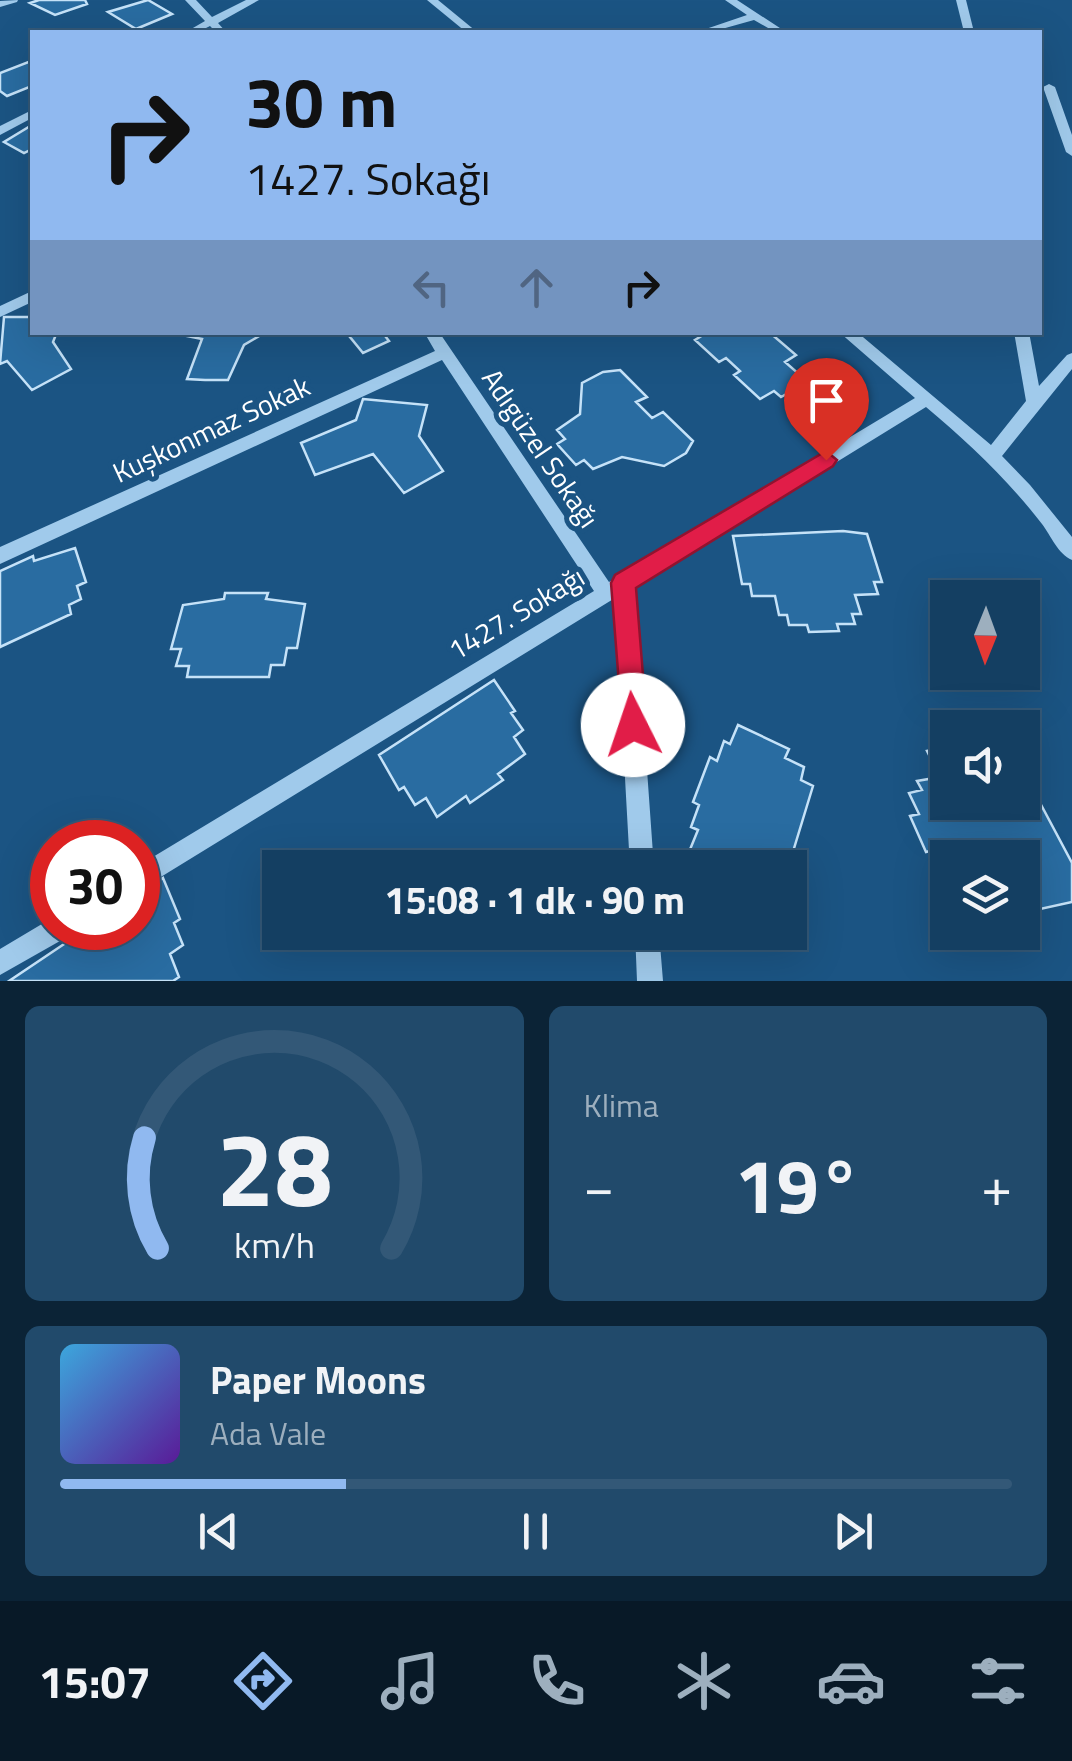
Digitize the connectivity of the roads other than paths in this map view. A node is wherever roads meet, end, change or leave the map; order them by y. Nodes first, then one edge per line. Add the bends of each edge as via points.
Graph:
1 (13, 0) edge
2 (190, 0) edge
3 (254, 0) edge
4 (432, 0) edge
5 (730, 0) edge
6 (961, 0) edge
7 (0, 4) edge
8 (755, 16) junction
9 (212, 22) junction
10 (195, 30) edge
11 (219, 30) edge
12 (470, 30) edge
13 (709, 30) edge
14 (778, 30) edge
15 (968, 30) edge
16 (1049, 87) dead end
17 (30, 115) edge
18 (0, 131) edge
19 (1072, 152) edge
20 (30, 297) edge
21 (0, 312) edge
22 (433, 335) edge
23 (850, 335) edge
24 (1023, 335) edge
25 (444, 352) junction
26 (1072, 359) edge
27 (926, 398) junction
28 (1034, 402) junction
29 (991, 458) junction
30 (1072, 552) edge
31 (0, 556) edge
32 (615, 588) junction
33 (640, 850) edge
34 (160, 866) edge
35 (30, 945) edge
36 (647, 950) edge
37 (0, 963) edge
38 (650, 981) edge

1 - 7 street
2 - 9 street
3 - 9 street
4 - 12 street
5 - 8 street
6 - 15 street
8 - 13 street
8 - 14 street
9 - 10 street
9 - 11 street
16 - 19 street
17 - 18 street
20 - 21 street
22 - 25 street, Adıgüzel Sokağı
23 - 27 street
24 - 28 street
25 - 31 street, Kuşkonmaz Sokak
25 - 32 street, Adıgüzel Sokağı
26 - 28 street
27 - 29 street
27 - 32 street, 1427. Sokağı
28 - 29 street
29 - 30 street
32 - 33 street
32 - 34 street, 1427. Sokağı
35 - 37 street
36 - 38 street

